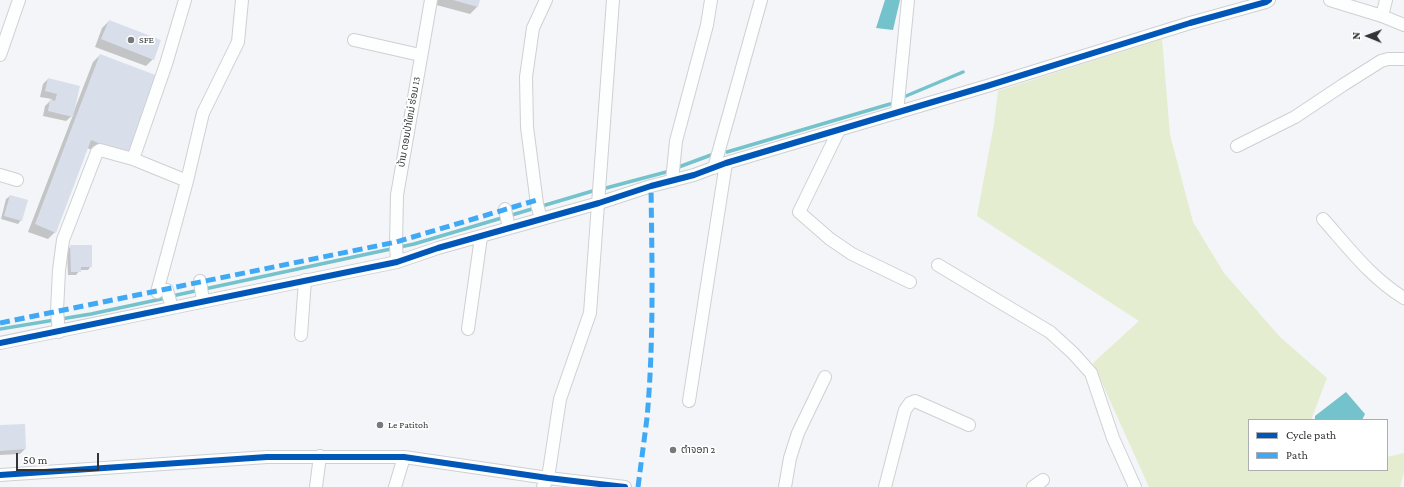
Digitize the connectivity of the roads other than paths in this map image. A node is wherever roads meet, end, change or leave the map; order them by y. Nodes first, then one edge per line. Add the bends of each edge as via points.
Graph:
1 (19, 0) edge
2 (185, 0) edge
3 (242, 0) edge
4 (430, 0) edge
5 (546, 0) edge
6 (613, 0) edge
7 (711, 0) edge
8 (760, 0) edge
9 (908, 0) edge
10 (1269, 0) edge
11 (1330, 0) edge
12 (1386, 0) edge
13 (1382, 16) junction
14 (1404, 25) edge
15 (354, 40) dead end
16 (0, 55) edge
17 (420, 55) junction
18 (1404, 59) edge
19 (897, 113) junction
20 (839, 130) junction
21 (1237, 146) dead end
22 (133, 159) junction
23 (726, 163) junction
24 (714, 168) junction
25 (0, 175) edge
26 (672, 178) junction
27 (17, 180) dead end
28 (187, 181) junction
29 (599, 203) junction
30 (540, 212) junction
31 (1323, 219) dead end
32 (480, 237) junction
33 (396, 254) junction
34 (938, 265) dead end
35 (305, 280) junction
36 (910, 282) dead end
37 (167, 297) junction
38 (1404, 298) edge
39 (58, 323) junction
40 (468, 329) dead end
41 (301, 336) dead end
42 (0, 343) edge
43 (825, 377) dead end
44 (689, 401) dead end
45 (969, 425) dead end
46 (320, 456) junction
47 (404, 457) junction
48 (0, 475) edge
49 (546, 482) edge
50 (316, 487) edge
51 (395, 487) edge
52 (625, 487) edge
53 (785, 487) edge
54 (885, 487) edge
55 (1135, 487) edge

1 - 16 street
2 - 22 street
3 - 28 street via 238,42 203,113
4 - 17 street, ບ້ານ ດອນປ່າໃຫມ່ ຮ່ອມ 13
5 - 30 street via 533,28 526,77 527,127
6 - 29 street
7 - 26 street via 707,25 676,141
8 - 24 street
9 - 19 street
10 - 19 street
11 - 13 street
12 - 13 street
13 - 14 street
15 - 17 street
17 - 33 street, ບ້ານ ດອນປ່າໃຫມ່ ຮ່ອມ 13 via 397,195
18 - 21 street via 1381,61 1295,117
19 - 20 street
20 - 23 street
20 - 36 street via 799,212 852,254
22 - 28 street
22 - 39 street via 100,150 97,152 63,240 59,270
23 - 24 street
23 - 44 street
24 - 26 street via 694,175
25 - 27 street
26 - 29 street
28 - 37 street
29 - 30 street
29 - 49 street via 590,312 560,400
30 - 32 street via 507,218
31 - 38 street via 1371,273
32 - 33 street via 438,248
32 - 40 street
33 - 35 street
34 - 55 street via 1050,332 1074,353 1091,373 1113,438
35 - 37 street via 201,290
35 - 41 street
37 - 39 street
39 - 42 street
43 - 53 street via 798,433
45 - 54 street via 915,401 910,403 905,410
46 - 47 street
46 - 48 street via 267,457
46 - 50 street
47 - 49 street
47 - 51 street
49 - 52 street

